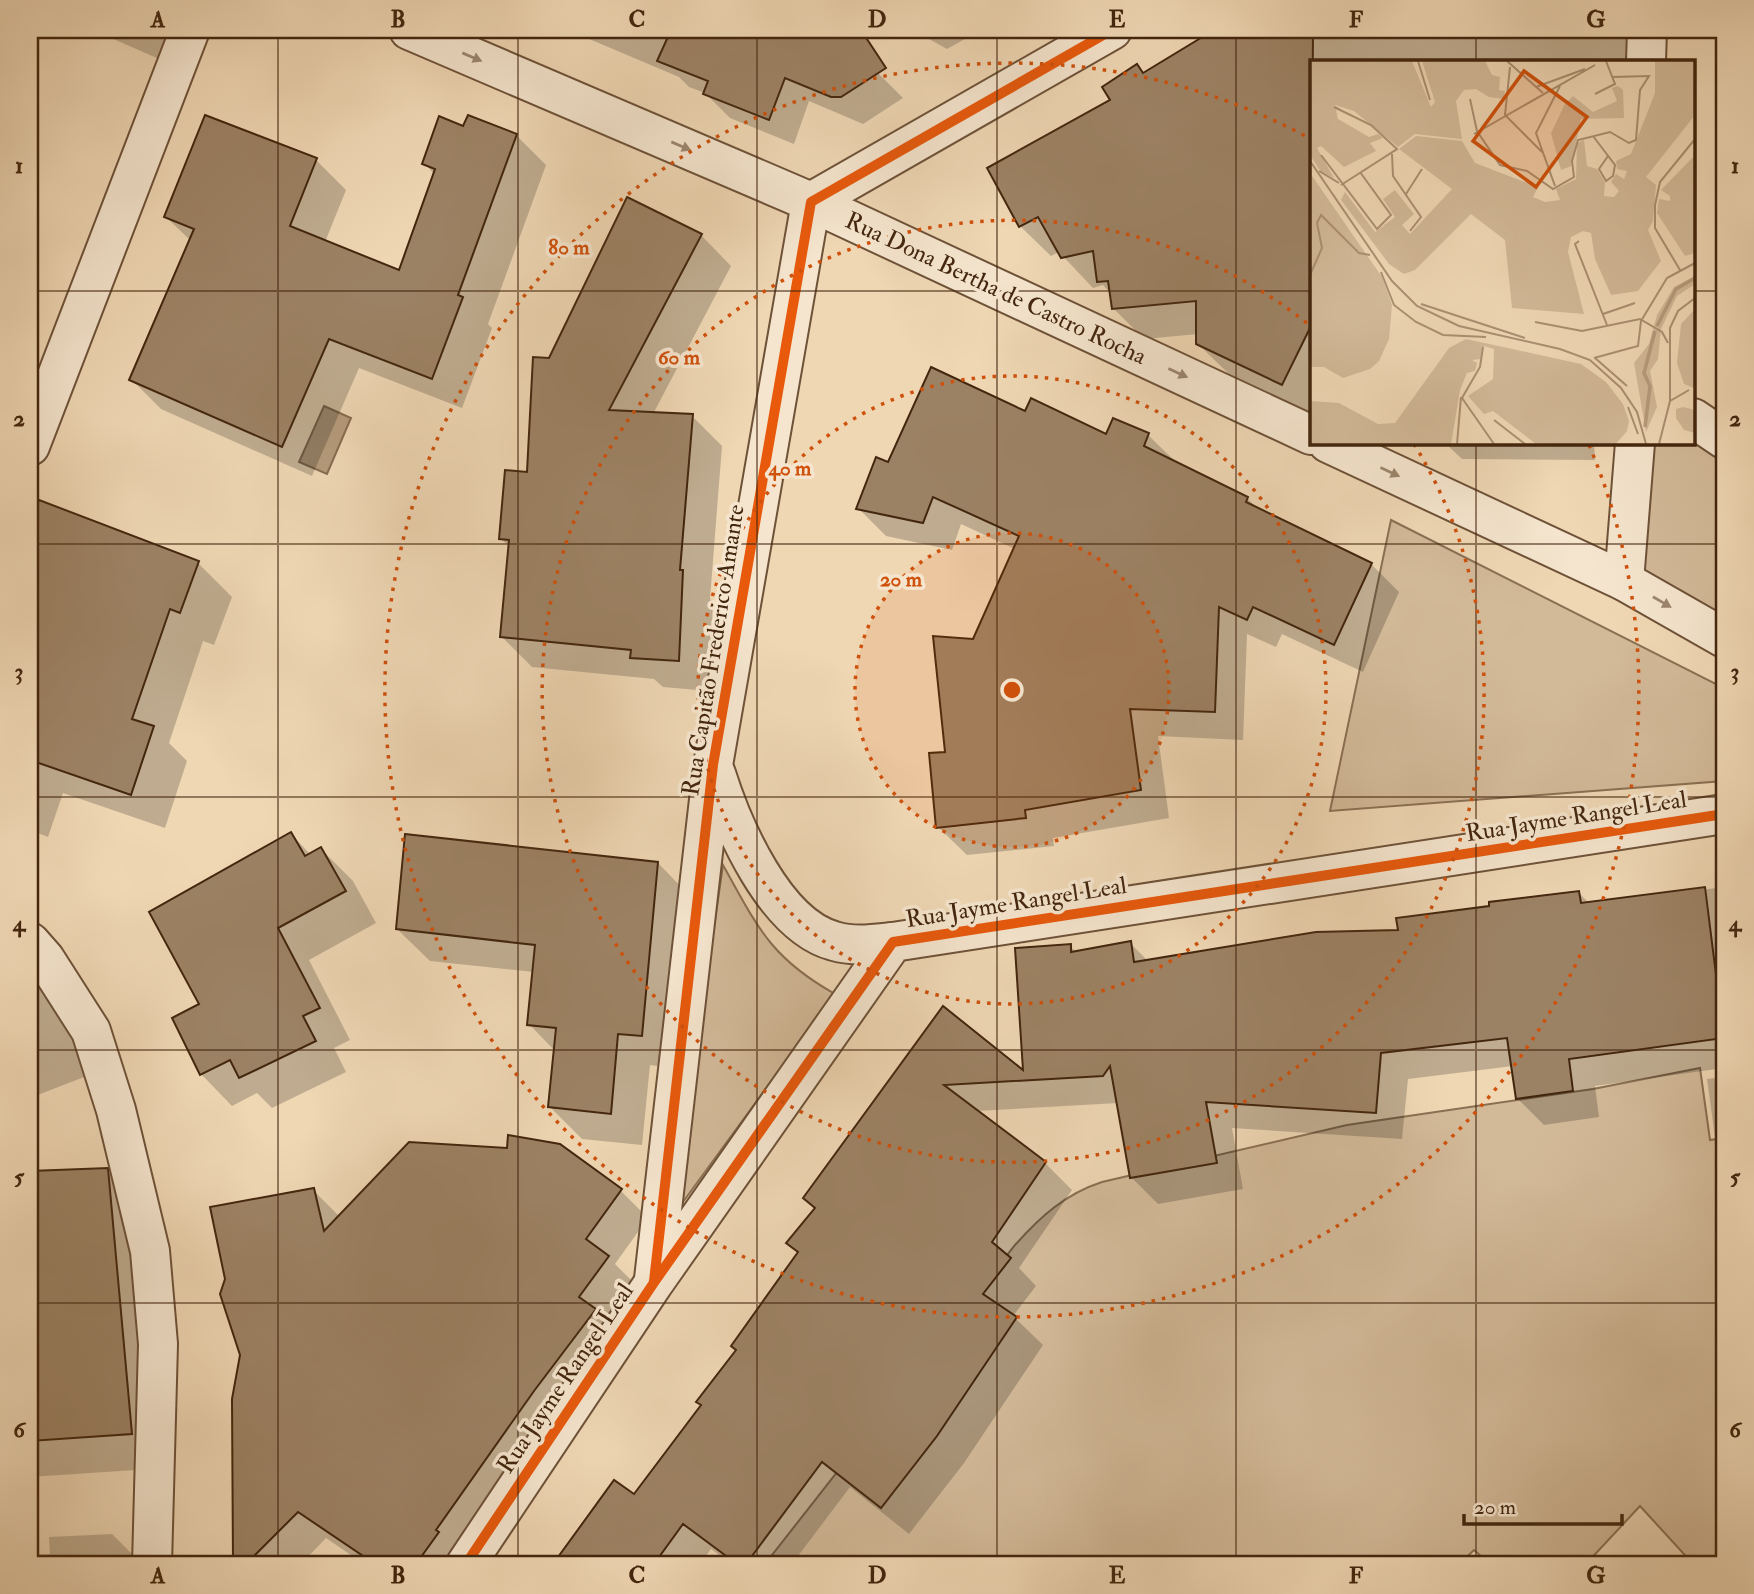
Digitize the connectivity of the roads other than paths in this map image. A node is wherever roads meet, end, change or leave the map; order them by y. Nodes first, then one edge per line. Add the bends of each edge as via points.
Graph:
1 (190, 30) edge
2 (410, 30) edge
3 (1112, 30) edge
4 (1647, 30) edge
5 (1646, 60) edge
6 (811, 202) junction
7 (1694, 419) edge
8 (1310, 435) edge
9 (1724, 439) edge
10 (1330, 444) edge
11 (1635, 444) edge
12 (30, 446) edge
13 (1625, 581) junction
14 (1724, 638) edge
15 (713, 765) junction
16 (1724, 814) edge
17 (30, 942) edge
18 (893, 942) junction
19 (653, 1284) junction
20 (152, 1564) edge
21 (466, 1564) edge

1 - 12 street
2 -> 6 street, Rua Dona Bertha de Castro Rocha
3 - 6 street
4 - 5 street
6 -> 8 street, Rua Dona Bertha de Castro Rocha
6 - 15 street, Rua Capitão Frederico Amante
7 - 9 street
10 -> 13 street
11 - 13 street
13 -> 14 street
15 - 18 street via 742,839 798,921 833,941 860,946
15 - 19 street, Rua Capitão Frederico Amante
16 - 18 street, Rua Jayme Rangel Leal
17 - 20 street via 91,1031 116,1110 150,1251 158,1344
18 - 19 street, Rua Jayme Rangel Leal
19 - 21 street, Rua Jayme Rangel Leal

